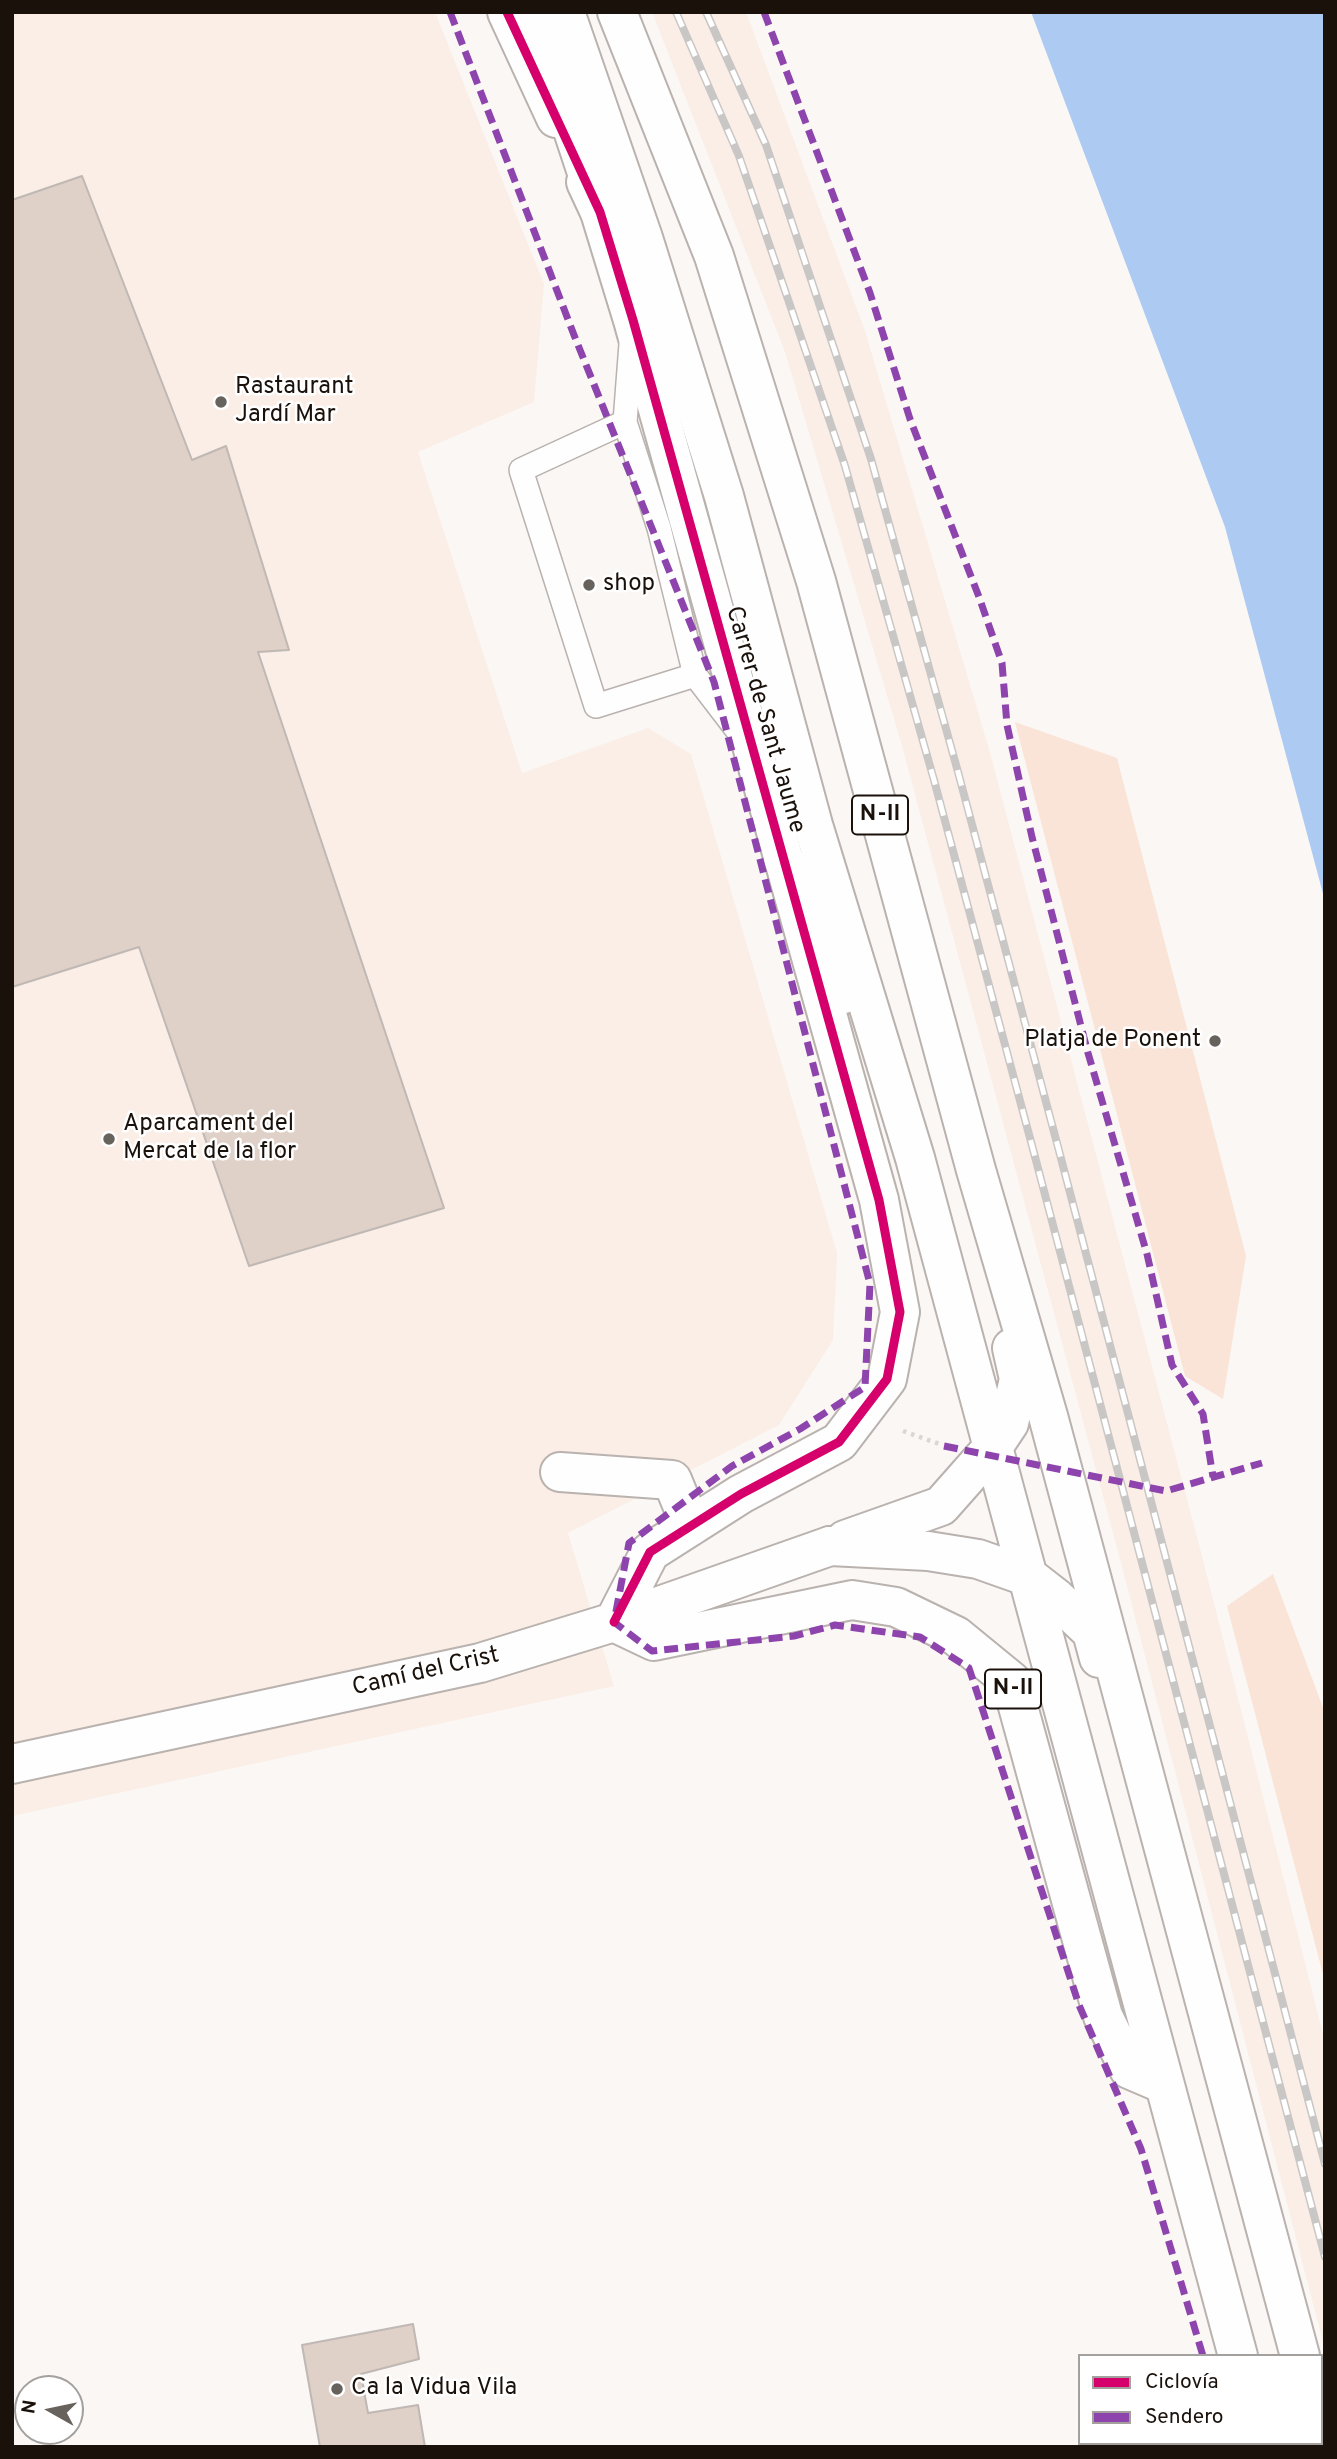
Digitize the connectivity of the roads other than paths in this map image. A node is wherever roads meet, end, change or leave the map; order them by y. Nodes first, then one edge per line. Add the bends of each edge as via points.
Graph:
1 (507, 12) edge
2 (539, 12) edge
3 (565, 12) edge
4 (617, 12) edge
5 (600, 212) junction
6 (633, 320) junction
7 (625, 422) junction
8 (695, 676) junction
9 (753, 752) junction
10 (783, 858) junction
11 (915, 1158) junction
12 (976, 1170) junction
13 (993, 1447) junction
14 (560, 1472) dead end
15 (691, 1526) junction
16 (830, 1546) junction
17 (1029, 1577) junction
18 (614, 1622) junction
19 (12, 1764) edge
20 (1224, 2067) junction
21 (1164, 2084) junction
22 (1237, 2354) edge
23 (1299, 2354) edge

1 - 5 main road, Carrer de Sant Jaume
2 - 5 main road
3 - 11 main road, N-II via 643,238 724,496 813,825
4 - 12 main road, N-II via 714,256 816,581
5 - 6 main road, Carrer de Sant Jaume
6 - 7 lane
6 - 9 main road, Carrer de Sant Jaume
7 - 8 lane via 659,528
7 - 8 lane via 521,470 596,706
8 - 9 lane
9 - 10 main road, Carrer de Sant Jaume
10 - 11 main road, N-II
10 - 15 main road, Carrer de Sant Jaume via 879,1200 900,1312 887,1379 839,1442
11 - 13 main road, N-II
12 - 13 main road, N-II via 1019,1379 1009,1423
12 - 20 main road, N-II via 1048,1416
13 - 16 main road, N-II via 941,1506
13 - 17 main road, N-II
14 - 15 main road via 672,1480
15 - 18 main road via 650,1552
16 - 17 main road, N-II via 928,1550 978,1559
16 - 18 main road, Camí del Crist
17 - 20 main road, N-II via 1092,1632 1195,2017
17 - 21 main road, N-II
18 - 19 main road, Camí del Crist via 480,1663
18 - 21 main road, N-II via 654,1641 852,1600 896,1607 956,1636 1011,1681 1104,2016 1129,2069
20 - 23 main road, N-II
21 - 22 main road, N-II

